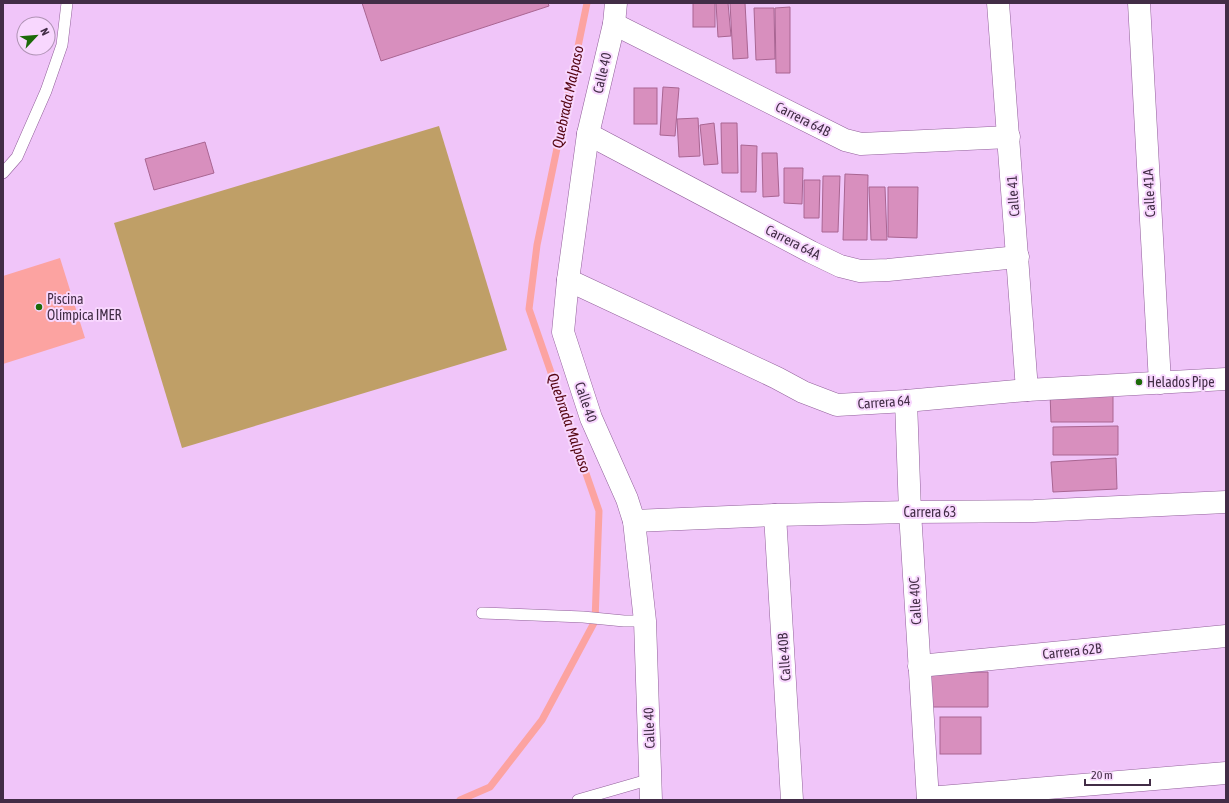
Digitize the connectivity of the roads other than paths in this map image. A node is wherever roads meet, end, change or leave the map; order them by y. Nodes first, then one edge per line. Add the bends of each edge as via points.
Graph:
1 (67, 3) edge
2 (998, 3) edge
3 (1139, 3) edge
4 (615, 13) edge
5 (588, 134) junction
6 (1009, 137) junction
7 (3, 173) edge
8 (1018, 257) junction
9 (568, 280) junction
10 (1226, 379) edge
11 (1160, 383) junction
12 (1027, 390) junction
13 (906, 401) junction
14 (1226, 502) edge
15 (910, 512) junction
16 (775, 515) junction
17 (634, 521) junction
18 (482, 613) dead end
19 (634, 621) junction
20 (1226, 636) edge
21 (919, 666) junction
22 (1226, 773) edge
23 (651, 790) edge
24 (928, 799) edge
25 (578, 800) edge
26 (792, 800) edge

1 - 7 lane via 62,45 46,91 17,157
2 - 6 street, Calle 41
3 - 11 street, Calle 41A
4 - 5 street, Calle 40
4 - 6 street, Carrera 64B via 845,140 861,144
5 - 8 street, Carrera 64A via 840,266 860,271 888,270
5 - 9 street, Calle 40
6 - 8 street, Calle 41
8 - 12 street, Calle 41
9 - 13 street, Carrera 64 via 803,392 837,405
9 - 17 street, Calle 40 via 563,332 591,418 627,499
10 - 11 street, Carrera 64
11 - 12 street, Carrera 64
12 - 13 street, Carrera 64
13 - 15 street, Calle 40C
14 - 15 street, Carrera 63 via 1034,511
15 - 16 street, Carrera 63
15 - 21 street, Calle 40C
16 - 17 street, Carrera 63
16 - 26 street, Calle 40B
17 - 19 street, Calle 40
18 - 19 lane
19 - 23 street, Calle 40
20 - 21 street, Carrera 62B
21 - 24 street, Calle 40C
22 - 24 street
23 - 25 lane

